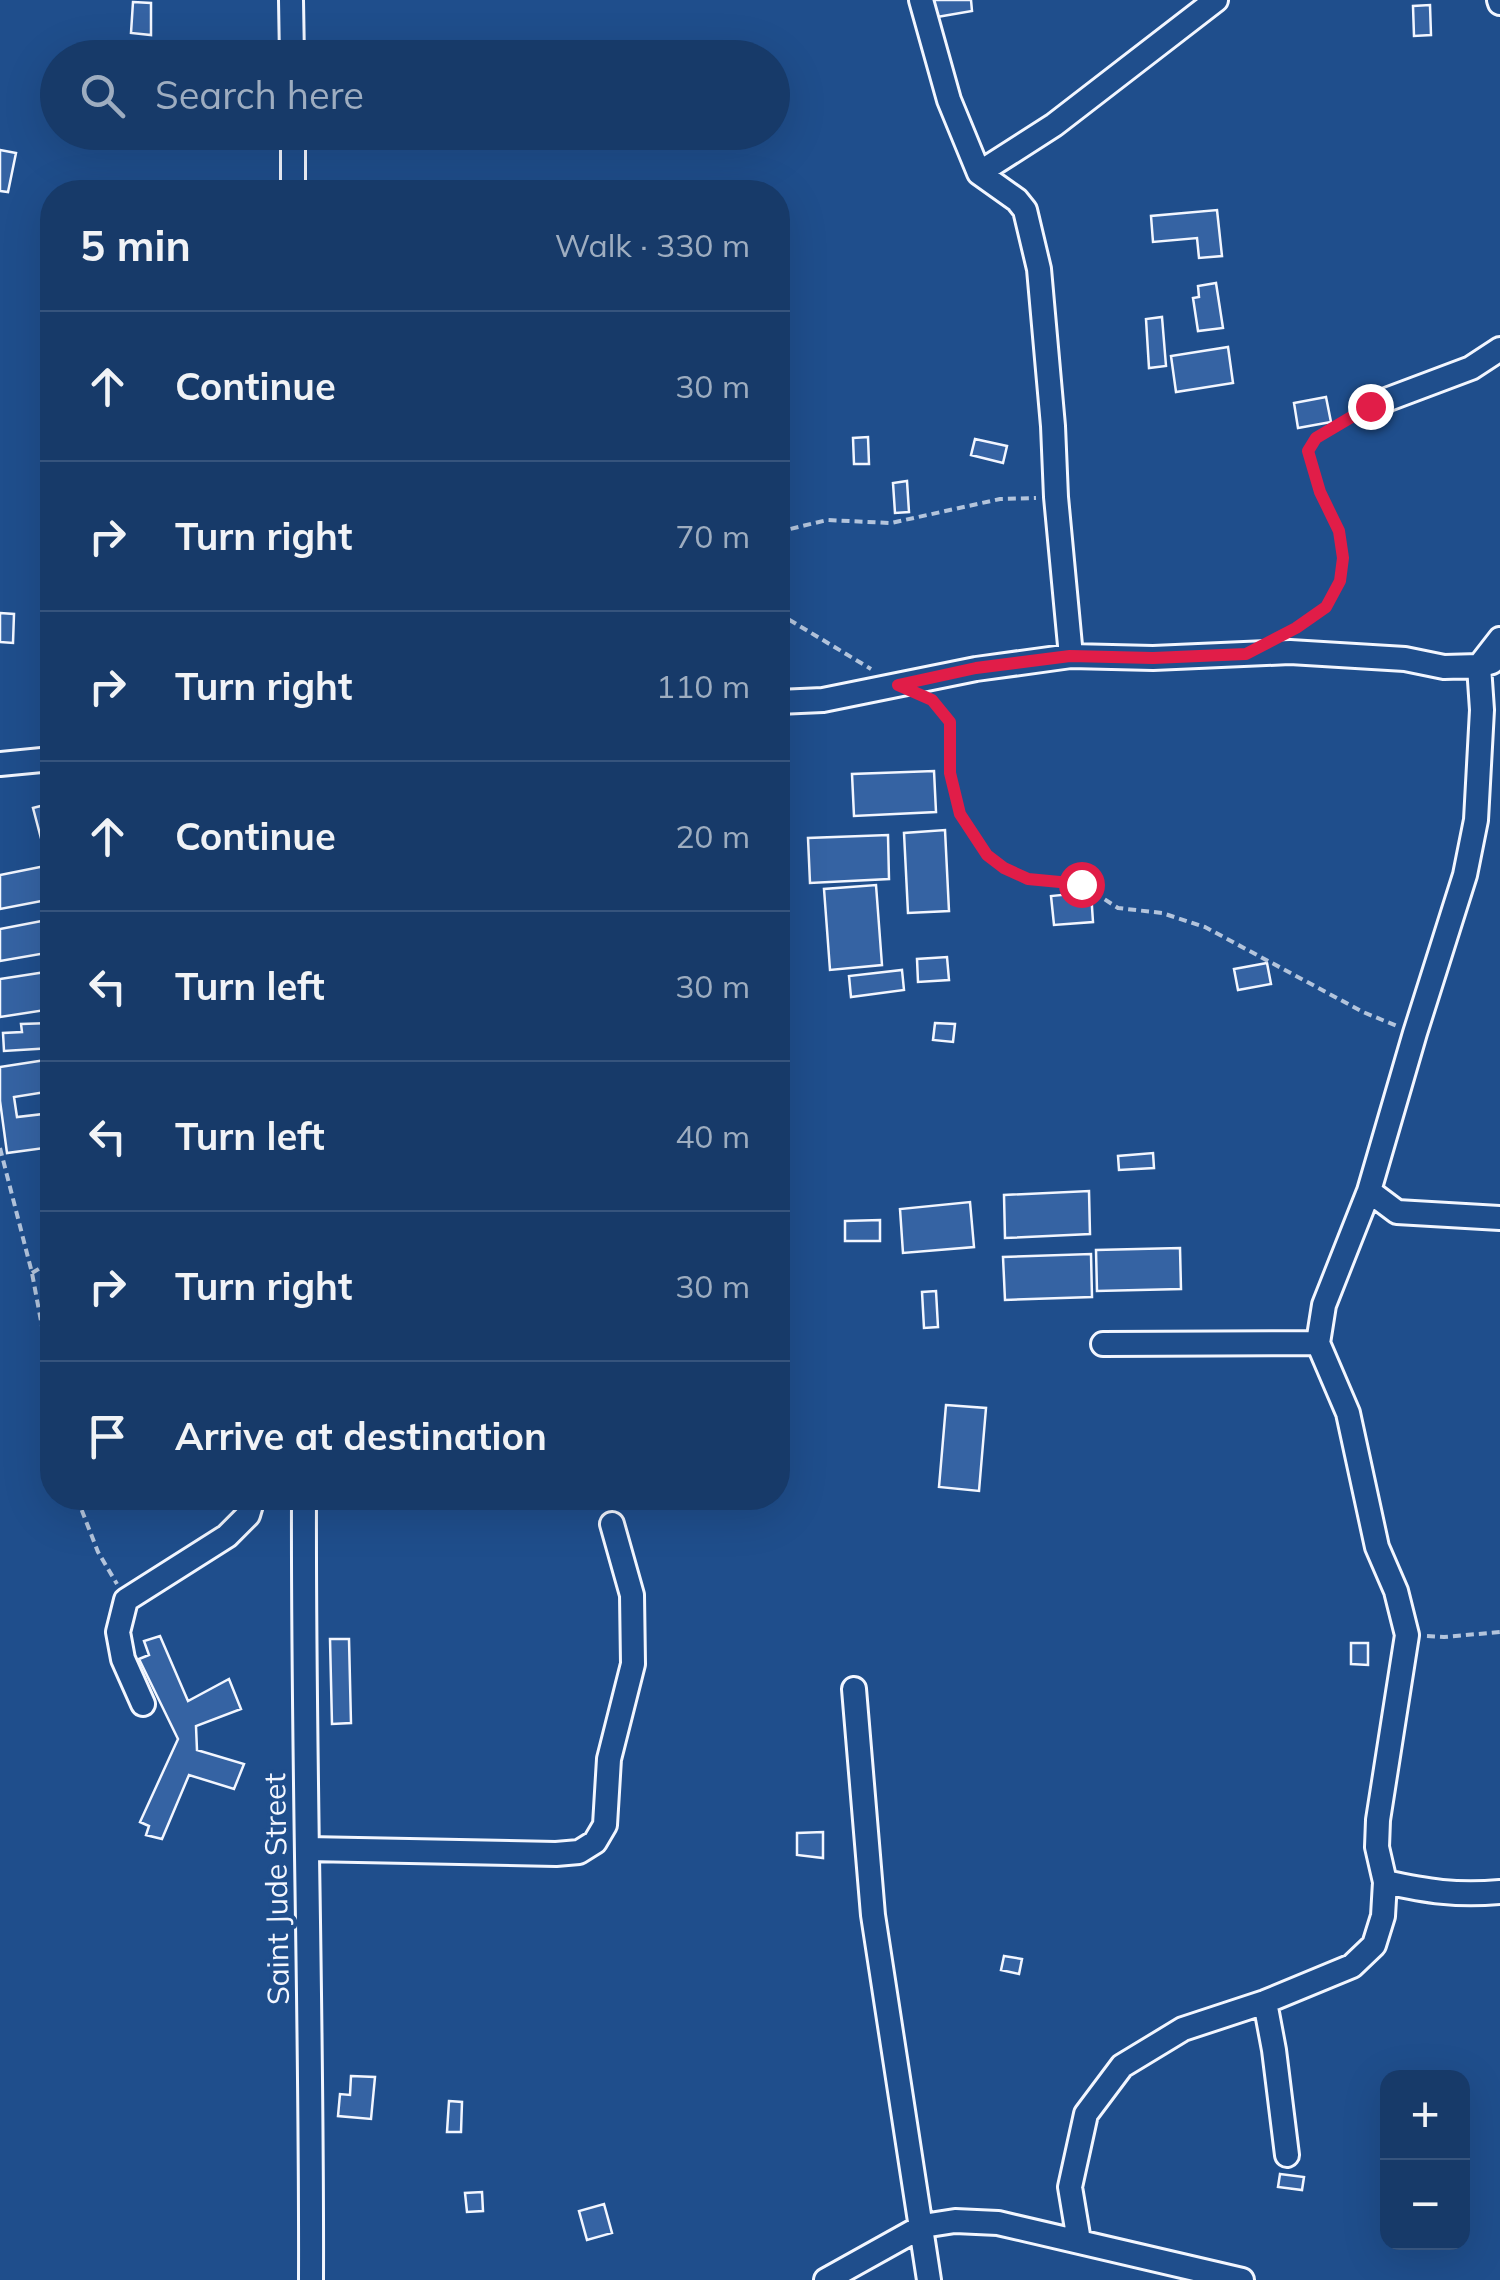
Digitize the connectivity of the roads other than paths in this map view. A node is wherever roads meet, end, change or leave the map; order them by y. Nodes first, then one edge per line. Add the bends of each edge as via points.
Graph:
1 (292, 0) edge
2 (921, 0) edge
3 (1216, 0) edge
4 (292, 40) edge
5 (293, 150) edge
6 (979, 173) junction
7 (293, 180) edge
8 (1500, 349) edge
9 (1370, 406) road end
10 (1500, 639) edge
11 (1070, 656) junction
12 (1490, 668) edge
13 (790, 701) edge
14 (40, 760) edge
15 (0, 764) edge
16 (1369, 1191) junction
17 (1500, 1218) edge
18 (1318, 1343) junction
19 (1103, 1344) dead end
20 (249, 1510) edge
21 (304, 1510) edge
22 (612, 1524) dead end
23 (854, 1689) dead end
24 (143, 1704) dead end
25 (308, 1849) junction
26 (1385, 1882) junction
27 (1500, 1892) edge
28 (1264, 2002) junction
29 (1287, 2156) dead end
30 (923, 2226) junction
31 (1078, 2241) junction
32 (311, 2280) edge
33 (826, 2280) edge
34 (929, 2280) edge
35 (1242, 2280) edge

1 - 4 street
2 - 6 street
3 - 6 street via 1054,125
5 - 7 street
6 - 11 street via 1025,210 1039,269
8 - 9 street via 1471,368
10 - 12 street
11 - 12 street via 1290,652
11 - 13 street
12 - 16 street via 1465,875
14 - 15 street
16 - 17 street via 1397,1212
16 - 18 street via 1324,1305
18 - 19 street
18 - 26 street via 1348,1414 1377,1547 1407,1635 1378,1820
20 - 24 street via 227,1536 126,1600 118,1632
21 - 25 street, Saint Jude Street
22 - 25 street via 632,1594 633,1664 610,1760 605,1825 595,1842 556,1854
23 - 30 street via 874,1915
25 - 32 street, Saint Jude Street
26 - 27 street via 1448,1894
26 - 28 street via 1374,1945 1352,1966
28 - 29 street
28 - 31 street via 1183,2029 1122,2066 1086,2114 1070,2187
30 - 31 street via 998,2224
30 - 33 street
30 - 34 street
31 - 35 street

